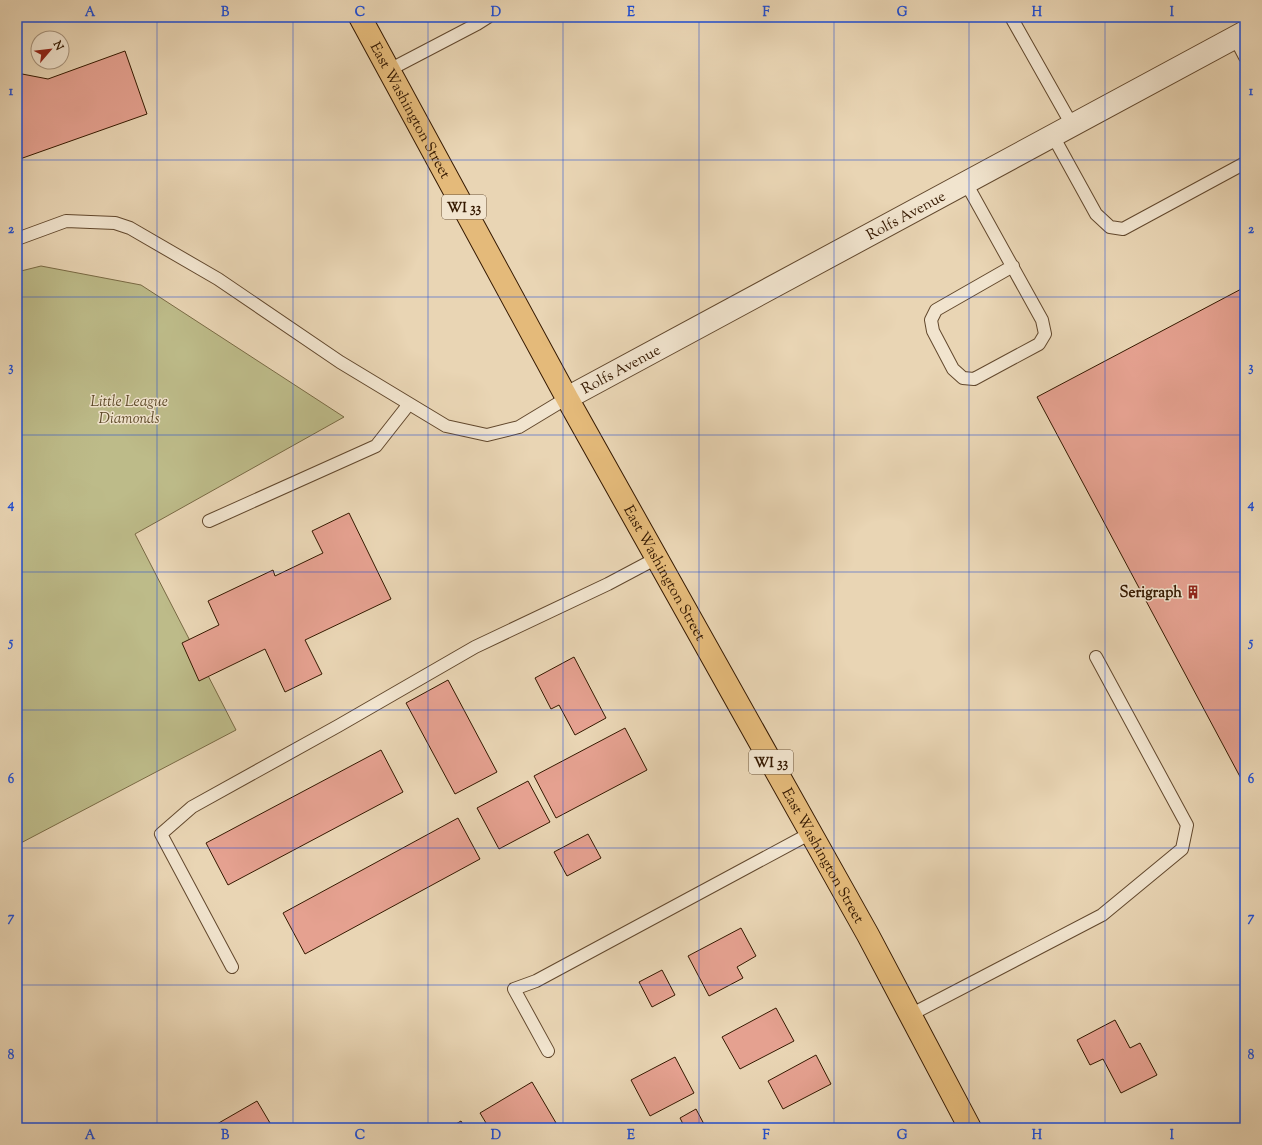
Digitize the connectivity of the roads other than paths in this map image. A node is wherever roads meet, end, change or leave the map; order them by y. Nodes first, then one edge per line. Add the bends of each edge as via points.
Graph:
1 (360, 17) edge
2 (488, 17) edge
3 (1011, 17) edge
4 (1240, 35) edge
5 (1245, 57) edge
6 (389, 70) junction
7 (1072, 126) junction
8 (1053, 136) junction
9 (1245, 163) edge
10 (966, 182) junction
11 (17, 239) edge
12 (1013, 266) junction
13 (567, 398) junction
14 (408, 404) junction
15 (209, 521) dead end
16 (657, 558) junction
17 (1096, 657) dead end
18 (811, 834) junction
19 (232, 967) dead end
20 (910, 1015) junction
21 (548, 1051) dead end
22 (970, 1128) edge

1 - 6 main road, East Washington Street / WI 33
2 - 6 lane
3 - 7 lane
4 - 5 lane
4 - 7 street, Rolfs Avenue
6 - 13 main road, East Washington Street / WI 33
7 - 8 street, Rolfs Avenue
8 - 9 lane via 1096,214 1110,227 1123,229
8 - 10 street, Rolfs Avenue
10 - 12 lane
10 - 13 street, Rolfs Avenue
11 - 14 lane via 66,221 115,223 130,228 218,279 340,362
12 - 12 lane via 1042,320 1045,334 1039,344 974,379 963,378 954,369 933,330 931,320 936,310
13 - 14 lane via 519,427 487,434 446,426
13 - 16 main road, East Washington Street / WI 33
14 - 15 lane via 376,446
16 - 18 main road, East Washington Street / WI 33
16 - 19 lane via 474,647 192,807 161,834
17 - 20 lane via 1188,825 1182,849 1102,915
18 - 20 main road, East Washington Street / WI 33
18 - 21 lane via 536,981 514,989
20 - 22 main road, East Washington Street / WI 33

